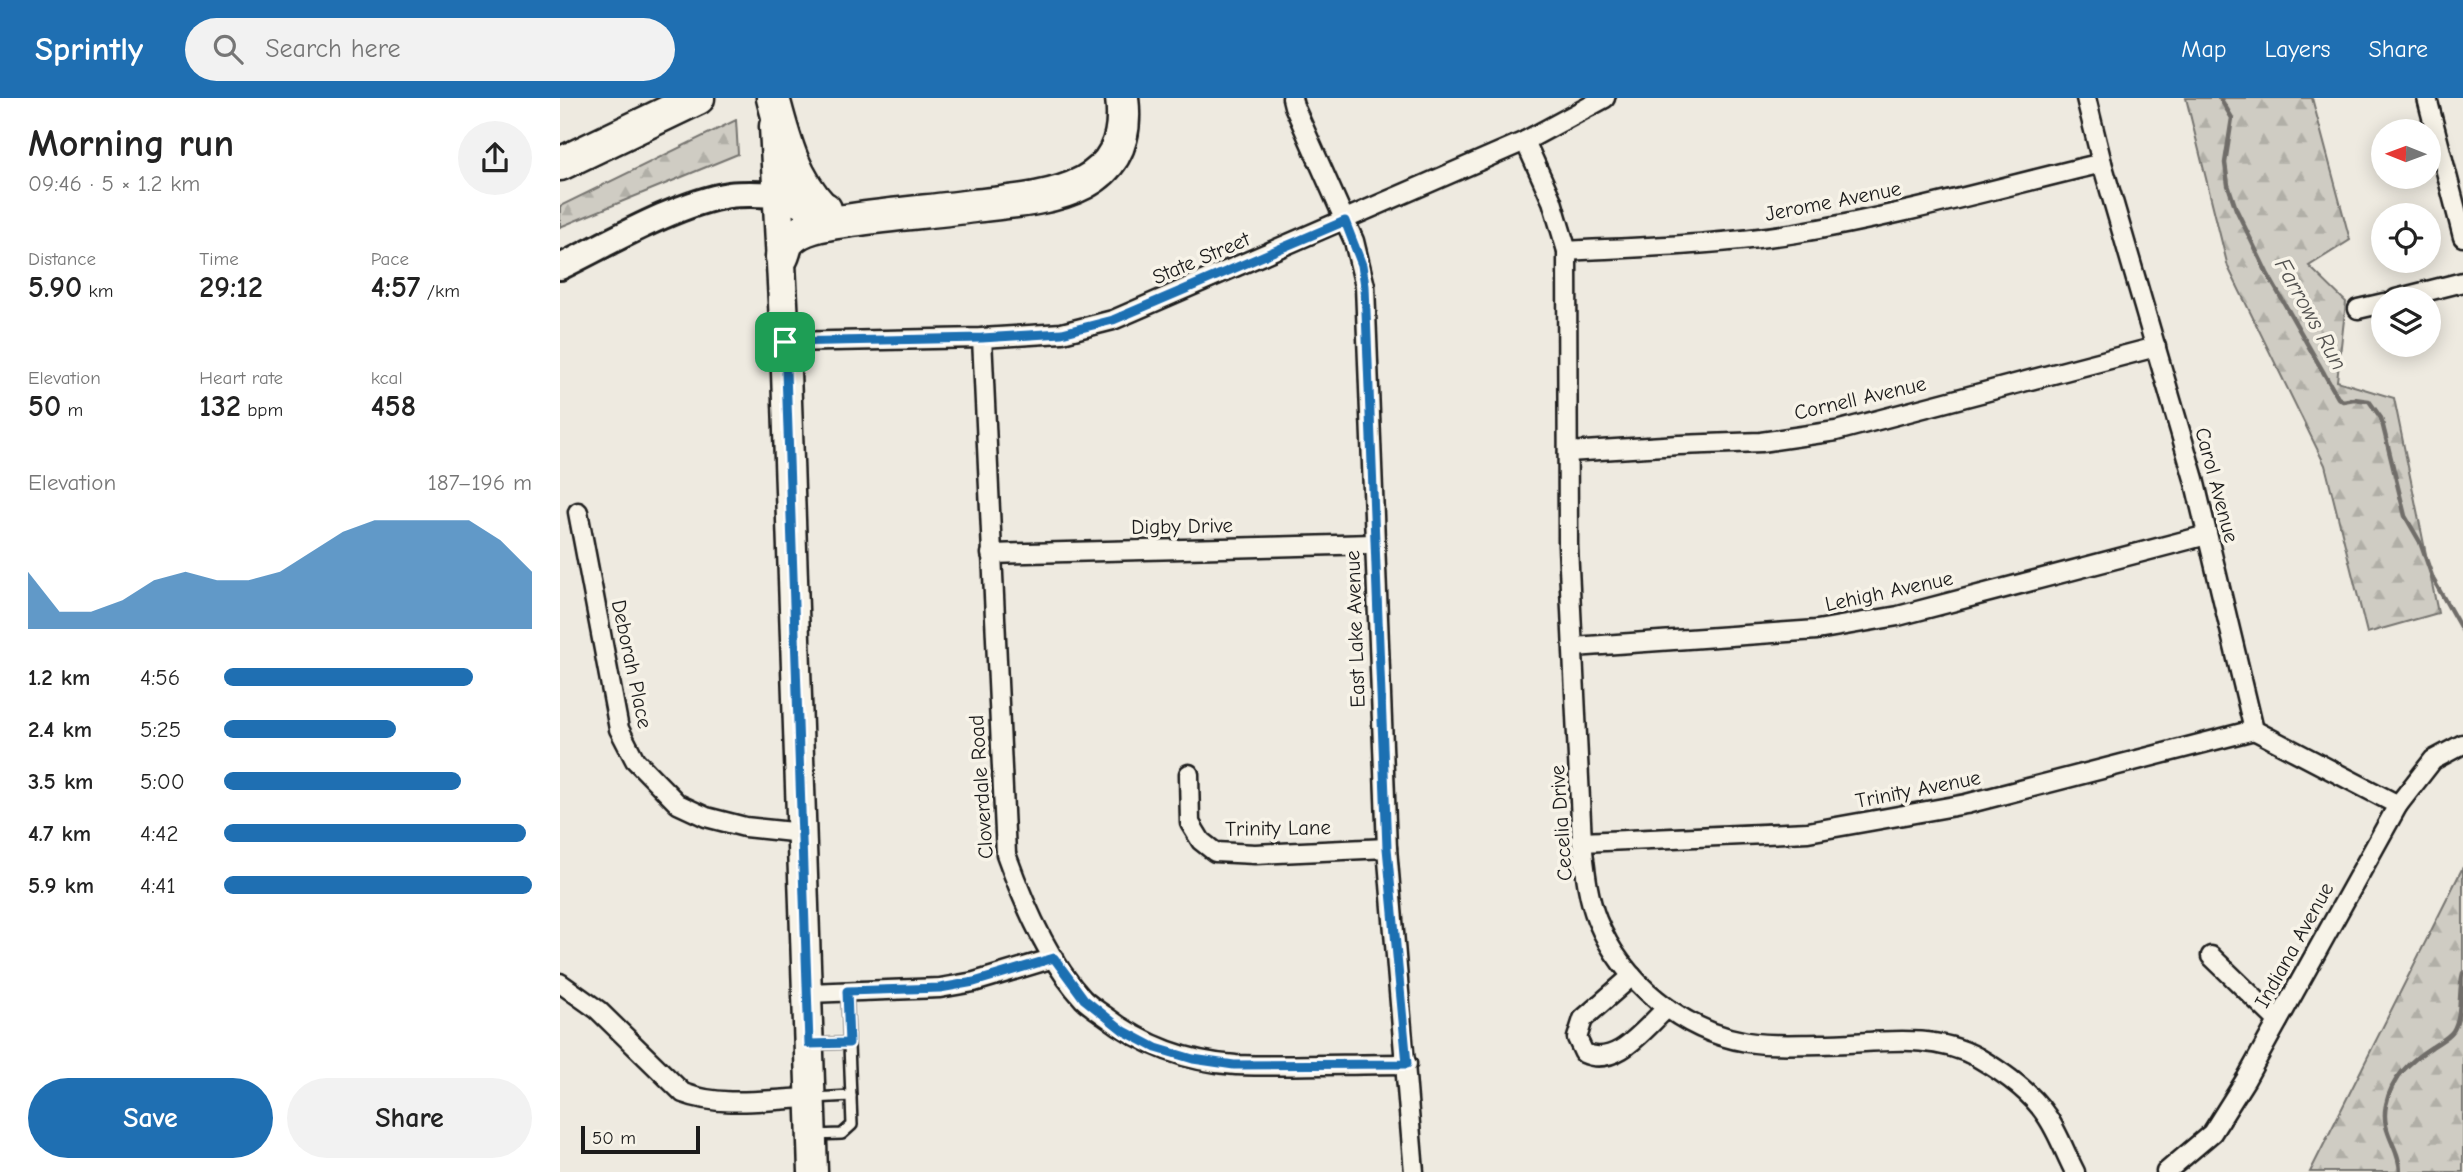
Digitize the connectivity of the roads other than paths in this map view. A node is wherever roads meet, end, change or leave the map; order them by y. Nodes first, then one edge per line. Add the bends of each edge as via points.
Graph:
1 (698, 98) edge
2 (706, 98) edge
3 (773, 98) edge
4 (1122, 98) edge
5 (1292, 98) edge
6 (1605, 98) edge
7 (2086, 98) edge
8 (2427, 98) edge
9 (1525, 141) junction
10 (2102, 163) junction
11 (560, 164) edge
12 (778, 195) junction
13 (823, 209) junction
14 (859, 219) junction
15 (1345, 221) junction
16 (2463, 237) edge
17 (1567, 251) junction
18 (782, 257) junction
19 (560, 267) edge
20 (2463, 282) edge
21 (2441, 288) edge
22 (2371, 306) edge
23 (2358, 309) dead end
24 (982, 338) junction
25 (785, 342) junction
26 (2156, 347) junction
27 (1568, 452) junction
28 (578, 513) dead end
29 (2207, 535) junction
30 (1374, 544) junction
31 (991, 554) junction
32 (1574, 647) junction
33 (2254, 730) junction
34 (2463, 744) edge
35 (1189, 774) dead end
36 (2398, 805) junction
37 (802, 833) junction
38 (1583, 842) junction
39 (1387, 848) junction
40 (2211, 956) dead end
41 (1054, 958) junction
42 (1632, 976) junction
43 (560, 983) edge
44 (847, 991) junction
45 (808, 993) junction
46 (1666, 1009) junction
47 (2278, 1021) junction
48 (849, 1043) junction
49 (809, 1044) junction
50 (1407, 1064) junction
51 (851, 1096) junction
52 (811, 1098) junction
53 (812, 1135) junction
54 (813, 1172) edge
55 (1413, 1172) edge
56 (2075, 1172) edge
57 (2166, 1172) edge

1 - 2 highway
1 - 11 highway
3 - 12 main road
3 - 13 highway via 794,167
4 - 14 highway via 1123,134 1114,155 1090,181 1033,200
5 - 15 street, East Lake Avenue
6 - 9 street, State Street
7 - 10 street, Carol Avenue
8 - 16 street
9 - 15 street, State Street
9 - 17 street, Cecelia Drive via 1552,201
10 - 17 street, Jerome Avenue via 1797,233 1736,242
10 - 26 street, Carol Avenue
12 - 13 highway
12 - 18 main road
12 - 19 main road via 731,195 705,201
13 - 14 highway
14 - 18 highway via 802,231 788,242
15 - 24 street, State Street via 1113,320 1062,333
15 - 30 street, East Lake Avenue via 1365,286
17 - 27 street, Cecelia Drive
18 - 25 main road
20 - 21 street
22 - 23 street
24 - 25 street, State Street
24 - 31 street, Cloverdale Road
25 - 37 main road
26 - 27 street, Cornell Avenue via 1836,431 1761,442
26 - 29 street, Carol Avenue
27 - 32 street, Cecelia Drive
28 - 37 street, Deborah Place via 619,729 635,760 678,804 706,817
29 - 32 street, Lehigh Avenue via 1898,616 1817,630
29 - 33 street, Carol Avenue
30 - 31 street, Digby Drive
30 - 39 street, East Lake Avenue
31 - 41 street, Cloverdale Road via 1006,854 1021,898
32 - 38 street, Cecelia Drive
33 - 36 street
33 - 38 street, Trinity Avenue via 1966,804 1808,832
34 - 36 street, Indiana Avenue via 2433,760
35 - 39 street, Trinity Lane via 1190,823 1215,852
36 - 47 street, Indiana Avenue
37 - 45 main road
38 - 42 street, Cecelia Drive via 1596,919
39 - 50 street, East Lake Avenue
40 - 47 street
41 - 44 street via 940,988
41 - 50 street, Cloverdale Road via 1084,999 1124,1031 1156,1048 1234,1065
42 - 46 street, Cecelia Drive
42 - 46 street via 1583,1019 1577,1038 1584,1053 1602,1058 1620,1051
43 - 52 street via 598,1010 683,1093 725,1100
44 - 45 street
44 - 48 lane
45 - 49 main road
46 - 56 street, Cecelia Drive via 1709,1032 1747,1042 1919,1041 1977,1057 2020,1087 2046,1114
47 - 57 street, Indiana Avenue via 2212,1133
48 - 49 lane
48 - 51 lane
49 - 52 main road
50 - 55 street, East Lake Avenue
51 - 52 lane
51 - 53 lane via 852,1125 842,1134
52 - 53 main road
53 - 54 main road

